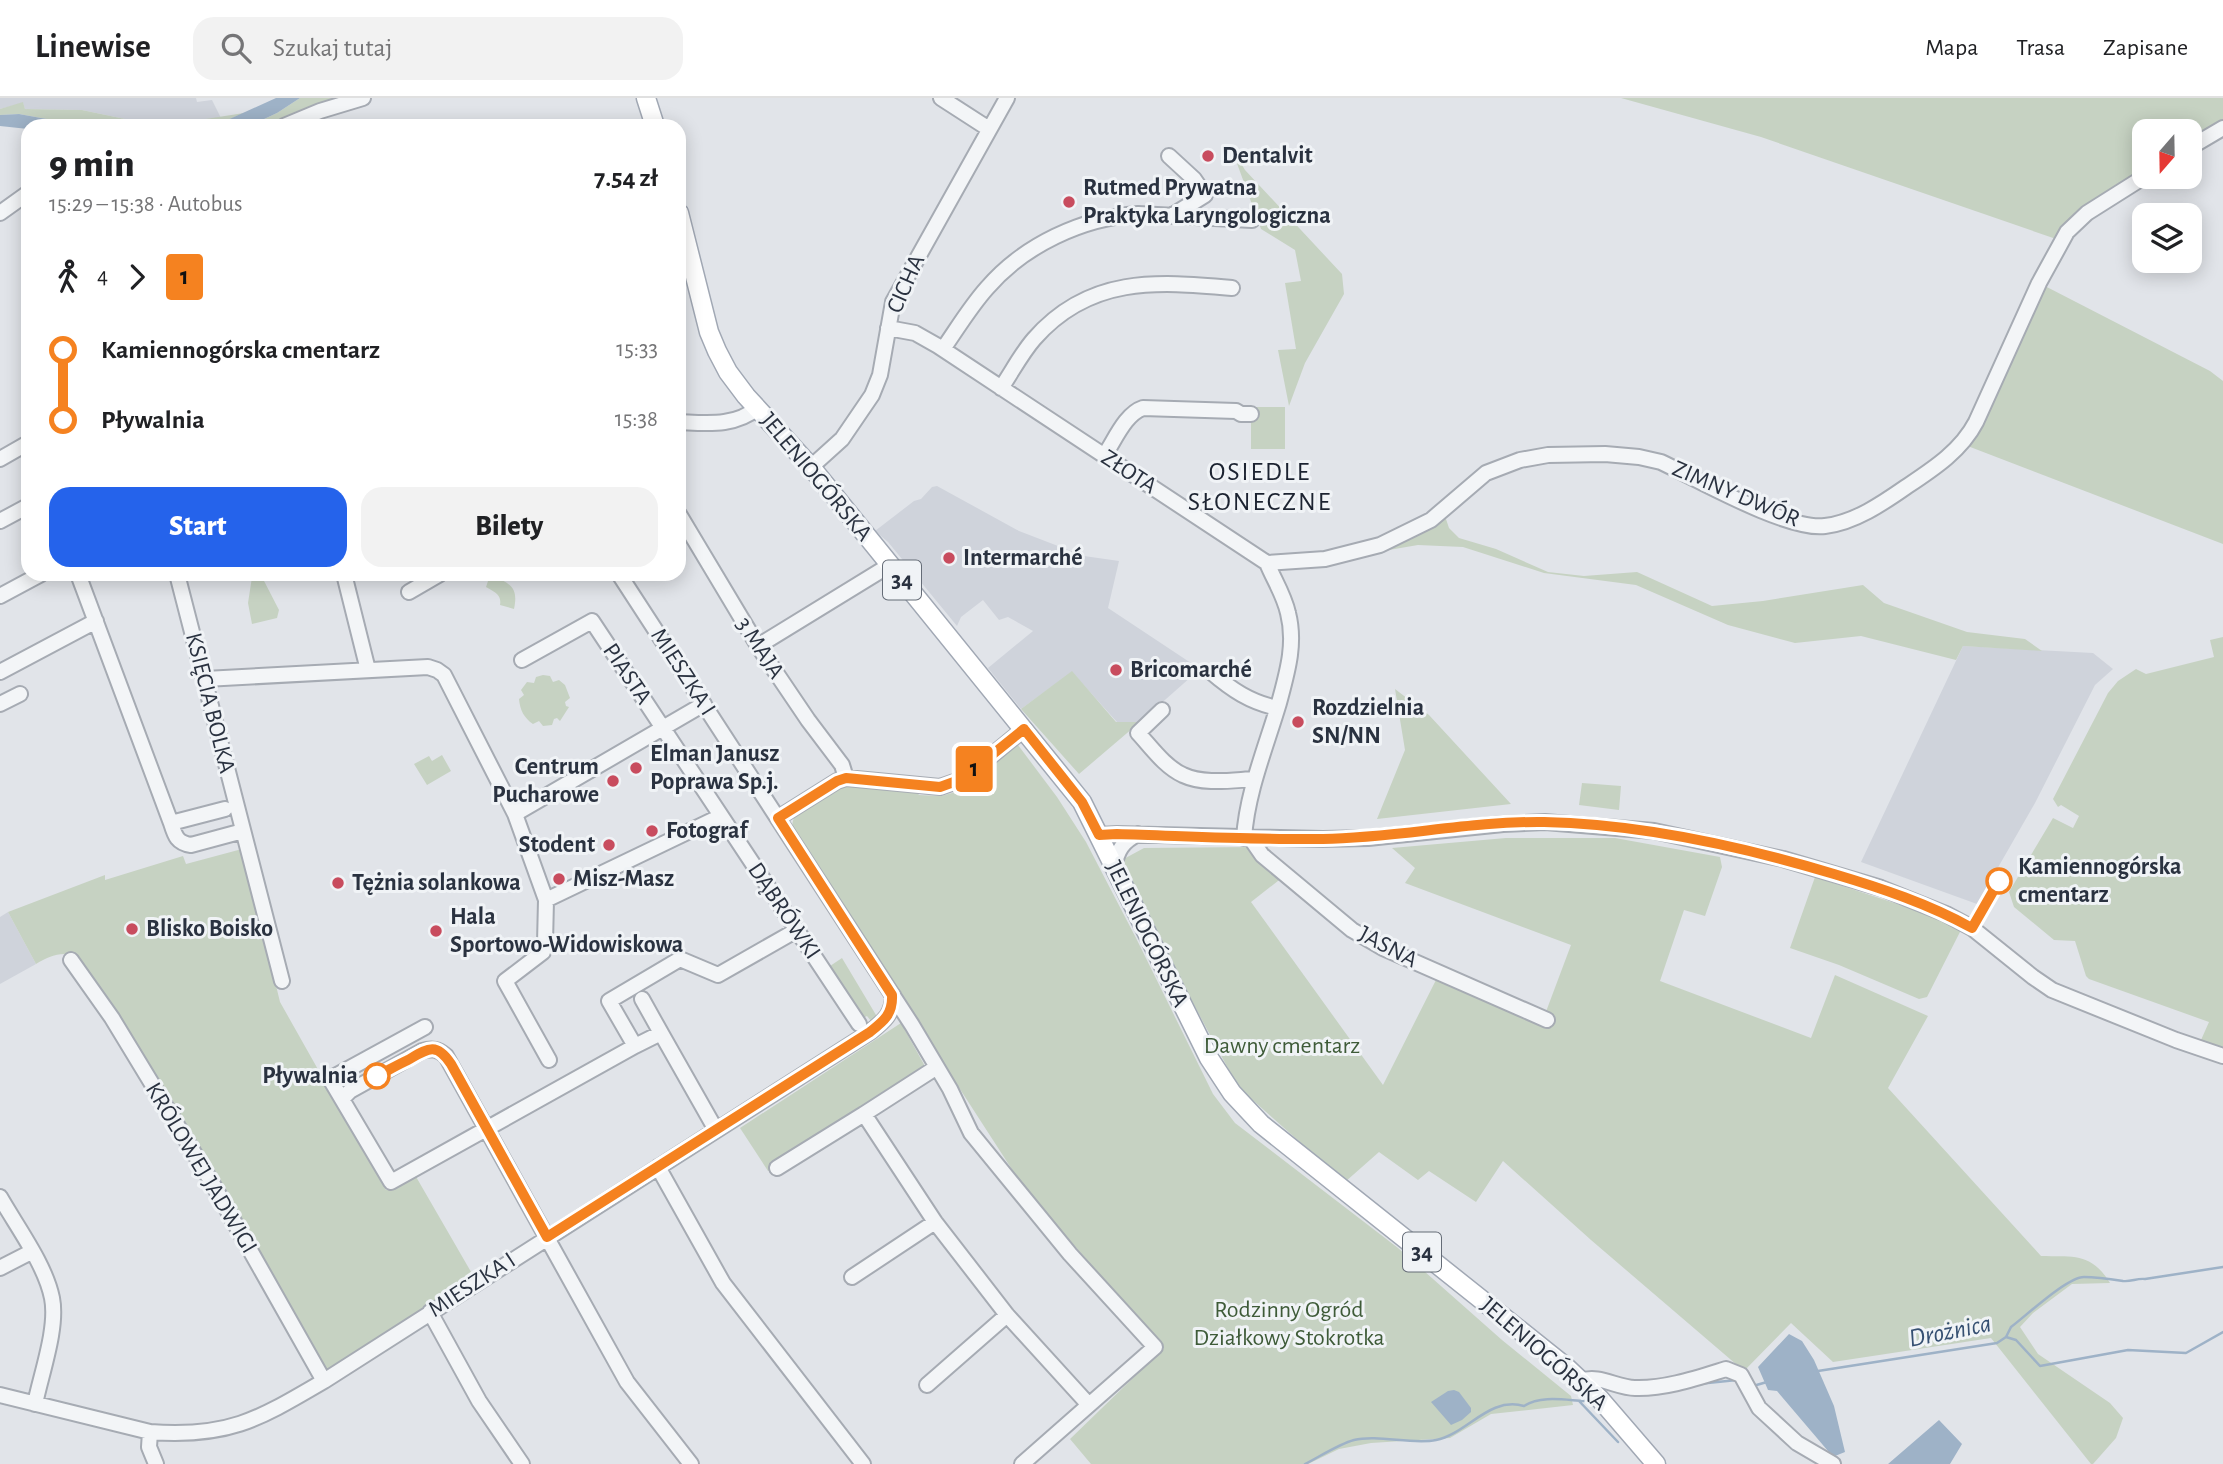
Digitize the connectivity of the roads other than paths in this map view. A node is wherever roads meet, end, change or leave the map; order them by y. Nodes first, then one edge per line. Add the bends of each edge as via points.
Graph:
1 (363, 98) edge
2 (646, 98) edge
3 (941, 98) edge
4 (1007, 98) edge
5 (301, 119) edge
6 (652, 119) edge
7 (2223, 128) edge
8 (989, 130) junction
9 (2202, 140) edge
10 (1169, 156) dead end
11 (2132, 185) edge
12 (21, 198) edge
13 (0, 213) edge
14 (1173, 215) junction
15 (1252, 220) dead end
16 (686, 241) edge
17 (1232, 288) dead end
18 (888, 328) junction
19 (943, 349) junction
20 (1001, 388) junction
21 (757, 408) junction
22 (1251, 414) dead end
23 (686, 422) edge
24 (21, 448) edge
25 (1104, 456) junction
26 (0, 459) edge
27 (810, 467) junction
28 (21, 510) edge
29 (0, 521) edge
30 (686, 526) edge
31 (1267, 563) junction
32 (890, 565) junction
33 (28, 581) edge
34 (81, 581) edge
35 (179, 581) edge
36 (346, 581) edge
37 (428, 581) edge
38 (624, 581) edge
39 (409, 592) dead end
40 (0, 596) edge
41 (96, 621) junction
42 (758, 646) junction
43 (522, 660) dead end
44 (368, 670) junction
45 (0, 672) edge
46 (1211, 673) dead end
47 (205, 679) junction
48 (20, 694) dead end
49 (0, 704) edge
50 (704, 704) junction
51 (1277, 708) junction
52 (1162, 710) dead end
53 (663, 727) junction
54 (1024, 729) junction
55 (846, 778) junction
56 (1255, 779) junction
57 (225, 809) dead end
58 (515, 814) junction
59 (721, 816) junction
60 (778, 818) junction
61 (171, 823) junction
62 (243, 831) junction
63 (1138, 834) junction
64 (1099, 835) junction
65 (1248, 838) junction
66 (1114, 866) junction
67 (546, 900) junction
68 (797, 930) junction
69 (71, 960) dead end
70 (282, 981) dead end
71 (892, 995) junction
72 (642, 999) dead end
73 (1547, 1020) dead end
74 (859, 1024) dead end
75 (425, 1027) dead end
76 (661, 1033) junction
77 (635, 1046) junction
78 (2223, 1056) edge
79 (548, 1060) dead end
80 (937, 1067) junction
81 (343, 1098) junction
82 (864, 1114) junction
83 (486, 1130) junction
84 (716, 1130) junction
85 (657, 1167) junction
86 (777, 1168) dead end
87 (0, 1197) edge
88 (935, 1222) junction
89 (547, 1237) junction
90 (31, 1252) junction
91 (0, 1268) edge
92 (852, 1277) dead end
93 (430, 1312) junction
94 (1007, 1315) junction
95 (324, 1381) junction
96 (1581, 1381) junction
97 (927, 1385) dead end
98 (0, 1395) edge
99 (34, 1404) junction
100 (1089, 1405) junction
101 (150, 1432) junction
102 (156, 1464) edge
103 (522, 1464) edge
104 (691, 1464) edge
105 (863, 1464) edge
106 (1021, 1464) edge
107 (1656, 1464) edge
108 (1833, 1464) edge

1 - 5 street
2 - 6 main road
3 - 8 street
4 - 8 street, CICHA
7 - 9 street
8 - 18 street, CICHA via 898,291
10 - 14 street via 1205,195
11 - 31 street, ZIMNY DWÓR via 2087,213 2067,232 1963,443 1909,485 1856,516 1824,526 1804,525 1651,459 1548,455 1486,473 1431,520 1380,545 1325,559
12 - 13 street
14 - 15 street
14 - 19 street via 1103,219 1027,252 989,285
16 - 21 main road, JELENIOGÓRSKA / 34 via 716,351
17 - 20 street via 1134,284 1095,295 1048,324
18 - 19 street, ZŁOTA via 915,333
18 - 27 street, CICHA via 872,395 842,439
19 - 20 street, ZŁOTA
20 - 25 street, ZŁOTA
21 - 23 street via 738,419
21 - 27 main road, JELENIOGÓRSKA / 34
22 - 25 street via 1143,408 1129,417
24 - 26 street
25 - 31 street, ZŁOTA
27 - 32 main road, JELENIOGÓRSKA / 34
28 - 29 street
30 - 42 street, 3 MAJA
31 - 51 street via 1284,600 1292,637
32 - 42 street
32 - 54 main road, JELENIOGÓRSKA / 34
33 - 40 street
34 - 41 street
35 - 47 street, KSIĘCIA BOLKA
36 - 44 street
37 - 39 street
38 - 50 street, MIESZKA I
41 - 45 street
41 - 61 street
42 - 55 street, 3 MAJA via 842,765
43 - 53 street, PIASTA via 592,621
44 - 47 street
44 - 58 street via 428,667 444,676
46 - 51 street via 1247,699
47 - 62 street, KSIĘCIA BOLKA
48 - 49 street
50 - 53 street
50 - 60 street, MIESZKA I
51 - 56 street
52 - 56 street via 1138,733 1171,767 1202,780
53 - 58 street
53 - 59 street, DĄBRÓWKI
54 - 55 street via 962,779 940,787
54 - 64 main road, JELENIOGÓRSKA / 34 via 1082,802
55 - 60 street
56 - 65 street
57 - 61 street, KSIĘCIA BOLKA
58 - 67 street
59 - 67 street
59 - 68 street, DĄBRÓWKI
60 - 71 street, MIESZKA I
61 - 62 street via 175,836 191,845
62 - 70 street, KSIĘCIA BOLKA
63 - 64 street
63 - 65 street
63 - 66 street via 1119,848
64 - 66 main road, JELENIOGÓRSKA / 34
65 - 73 street, JASNA via 1352,930
65 - 78 street via 1368,838 1545,822 1654,831 1783,859 1881,888 1946,914 1981,934 2052,990
66 - 96 main road, JELENIOGÓRSKA / 34 via 1209,1058 1247,1111
67 - 79 street via 543,952 506,981
68 - 74 street, DĄBRÓWKI
68 - 77 street via 718,975 680,959 609,1001
69 - 95 street, KRÓLOWEJ JADWIGI via 112,1018 211,1181
71 - 80 street
71 - 84 street, MIESZKA I via 885,1021
72 - 76 street
75 - 81 street via 330,1079
76 - 77 street
76 - 84 street
77 - 83 street
80 - 82 street
80 - 100 street via 971,1133 1070,1254 1155,1347
81 - 83 street via 432,1048 446,1056
81 - 83 street via 391,1182
82 - 86 street
82 - 88 street
83 - 89 street
84 - 85 street, MIESZKA I
85 - 89 street, MIESZKA I
85 - 105 street via 723,1283
87 - 90 street
88 - 92 street
88 - 94 street
89 - 93 street, MIESZKA I
89 - 104 street via 627,1382
90 - 91 street
90 - 99 street via 45,1278 53,1317
93 - 95 street, MIESZKA I
93 - 103 street via 479,1401
94 - 97 street
94 - 100 street
95 - 101 street, MIESZKA I via 235,1427 196,1433
96 - 107 main road, JELENIOGÓRSKA / 34
96 - 108 street via 1589,1378 1632,1388 1654,1387 1726,1368 1741,1375 1759,1408 1797,1443
98 - 99 street, MIESZKA I
99 - 101 street, MIESZKA I
100 - 106 street
101 - 102 street via 149,1447

